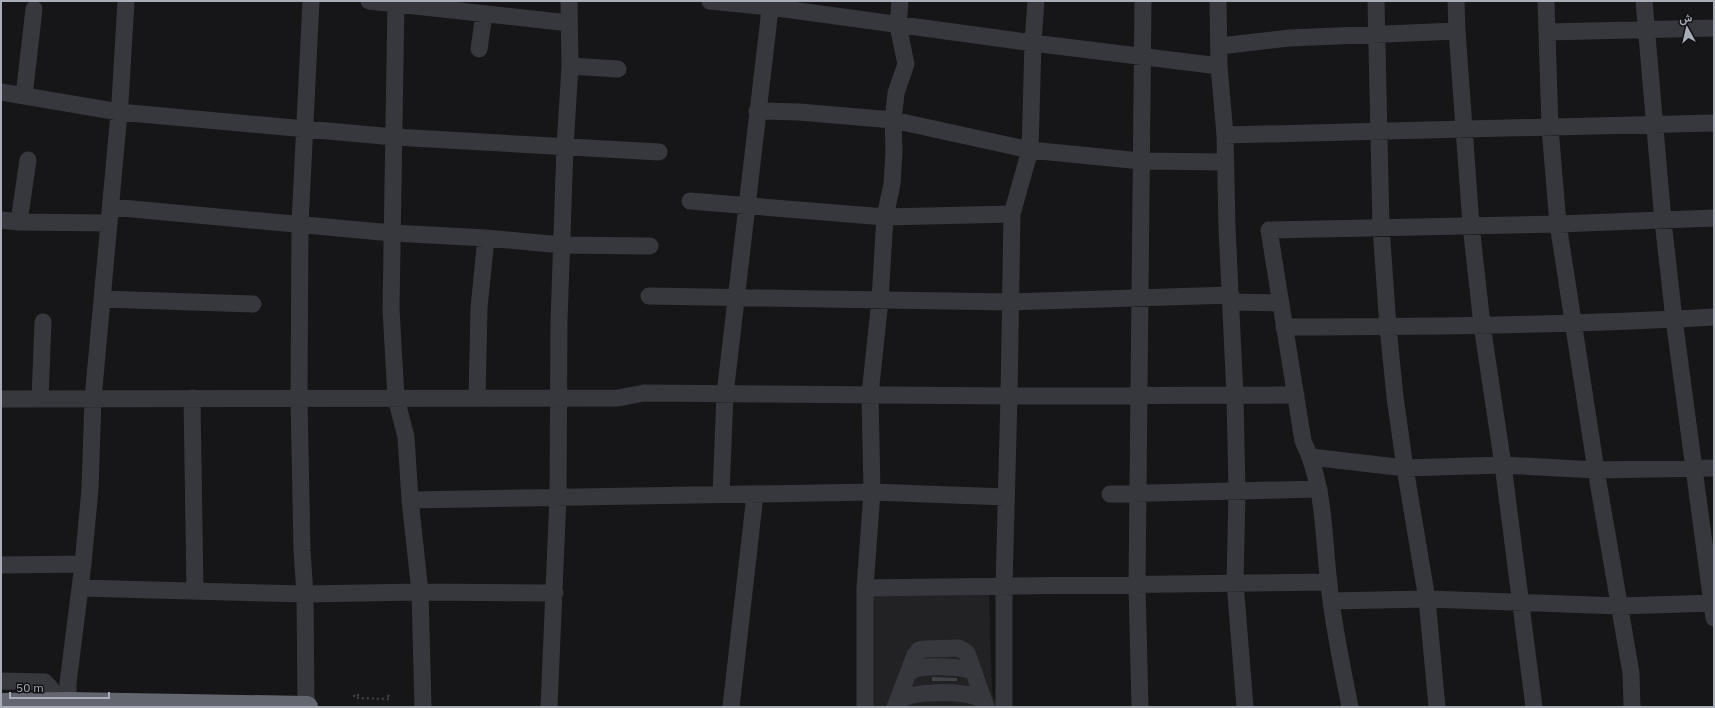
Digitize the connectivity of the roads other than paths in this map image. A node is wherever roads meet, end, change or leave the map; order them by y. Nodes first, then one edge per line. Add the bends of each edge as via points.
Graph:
1 (126, 1) edge
2 (311, 1) edge
3 (369, 1) edge
4 (570, 1) edge
5 (710, 1) edge
6 (900, 1) edge
7 (1036, 1) edge
8 (1143, 1) edge
9 (1218, 1) edge
10 (1376, 1) edge
11 (1456, 1) edge
12 (1546, 1) edge
13 (1644, 1) edge
14 (396, 3) edge
15 (771, 4) edge
16 (34, 9) dead end
17 (484, 14) junction
18 (569, 23) junction
19 (898, 26) junction
20 (1714, 28) edge
21 (1647, 29) junction
22 (1457, 31) junction
23 (1547, 32) junction
24 (1377, 34) junction
25 (1033, 43) junction
26 (1220, 46) junction
27 (479, 49) dead end
28 (1143, 57) junction
29 (570, 66) junction
30 (1219, 66) junction
31 (618, 69) dead end
32 (1, 92) edge
33 (24, 96) junction
34 (757, 111) junction
35 (119, 112) junction
36 (893, 120) junction
37 (1714, 123) edge
38 (1654, 126) junction
39 (304, 128) junction
40 (1550, 128) junction
41 (1464, 129) junction
42 (1378, 132) junction
43 (1225, 135) junction
44 (394, 137) junction
45 (565, 147) junction
46 (1030, 150) junction
47 (659, 152) dead end
48 (28, 160) dead end
49 (1141, 161) junction
50 (1225, 162) junction
51 (690, 202) dead end
52 (748, 206) junction
53 (1012, 214) junction
54 (110, 215) junction
55 (885, 217) junction
56 (1714, 218) edge
57 (1, 220) edge
58 (1663, 220) junction
59 (19, 222) junction
60 (300, 224) junction
61 (1558, 224) junction
62 (1471, 225) junction
63 (1381, 227) junction
64 (392, 233) junction
65 (486, 238) junction
66 (562, 245) junction
67 (650, 246) dead end
68 (649, 296) dead end
69 (738, 298) junction
70 (1140, 298) junction
71 (102, 299) junction
72 (1232, 299) junction
73 (880, 300) junction
74 (1010, 302) junction
75 (1280, 303) junction
76 (253, 304) dead end
77 (1714, 317) edge
78 (1674, 319) junction
79 (43, 322) dead end
80 (1574, 323) junction
81 (1482, 325) junction
82 (1284, 326) junction
83 (1388, 327) junction
84 (725, 394) junction
85 (870, 394) junction
86 (1296, 395) junction
87 (1010, 396) junction
88 (1139, 396) junction
89 (1236, 396) junction
90 (558, 397) junction
91 (192, 398) junction
92 (299, 398) junction
93 (396, 398) junction
94 (477, 398) junction
95 (1, 399) edge
96 (40, 399) junction
97 (93, 399) junction
98 (1311, 457) junction
99 (1503, 465) junction
100 (1405, 468) junction
101 (1695, 468) junction
102 (1714, 468) edge
103 (1596, 470) junction
104 (1320, 489) junction
105 (872, 492) junction
106 (1237, 492) junction
107 (721, 494) junction
108 (1110, 494) dead end
109 (1140, 494) junction
110 (755, 495) junction
111 (558, 496) junction
112 (1006, 498) junction
113 (410, 500) junction
114 (83, 564) junction
115 (1, 565) edge
116 (1328, 582) junction
117 (1235, 583) junction
118 (1138, 584) junction
119 (1004, 586) junction
120 (80, 588) junction
121 (865, 588) junction
122 (195, 592) junction
123 (420, 592) junction
124 (555, 593) junction
125 (305, 594) junction
126 (1427, 599) junction
127 (1331, 601) junction
128 (1521, 602) junction
129 (1619, 606) junction
130 (1714, 608) edge
131 (1, 681) edge
132 (62, 703) junction
133 (1, 704) edge
134 (896, 704) edge
135 (984, 704) edge
136 (307, 707) edge
137 (423, 707) edge
138 (549, 707) edge
139 (731, 707) edge
140 (865, 707) edge
141 (1004, 707) edge
142 (1140, 707) edge
143 (1245, 707) edge
144 (1350, 707) edge
145 (1437, 707) edge
146 (1534, 707) edge
147 (1632, 707) edge

1 - 35 street
2 - 39 street
3 - 14 street
4 - 18 street
5 - 15 street
6 - 19 street
7 - 25 street
8 - 28 street
9 - 26 street
10 - 24 street
11 - 22 street
12 - 23 street
13 - 21 street
14 - 17 street
14 - 44 street
15 - 19 street
15 - 34 street
16 - 33 street
17 - 18 street
17 - 27 street
18 - 29 street
19 - 25 street
19 - 36 street via 906,64 896,94
20 - 21 street
21 - 23 street
21 - 38 street
22 - 24 street
22 - 41 street
23 - 40 street
24 - 26 street via 1289,38
24 - 42 street
25 - 28 street
25 - 46 street
26 - 30 street
28 - 30 street
28 - 49 street
29 - 31 street
29 - 45 street
30 - 43 street
32 - 33 street
33 - 35 street
34 - 36 street
34 - 52 street
35 - 39 street
35 - 54 street
36 - 46 street
36 - 55 street via 892,184
37 - 38 street
38 - 40 street
38 - 58 street
39 - 44 street
39 - 60 street
40 - 41 street
40 - 61 street
41 - 42 street
41 - 62 street
42 - 43 street
42 - 63 street
43 - 50 street
44 - 45 street
44 - 64 street
45 - 47 street
45 - 66 street
46 - 49 street
46 - 53 street
48 - 59 street
49 - 50 street
49 - 70 street
50 - 72 street
51 - 52 street
52 - 55 street
52 - 69 street
53 - 55 street
53 - 74 street
54 - 59 street
54 - 60 street
54 - 71 street
55 - 73 street
56 - 58 street
57 - 59 street
58 - 61 street
58 - 78 street
60 - 64 street
60 - 92 street
61 - 62 street
61 - 80 street
62 - 63 street
62 - 81 street
63 - 75 street via 1269,230
63 - 83 street
64 - 65 street
64 - 93 street via 391,309
65 - 66 street
65 - 94 street via 478,308
66 - 67 street
66 - 90 street
68 - 69 street
69 - 73 street
69 - 84 street
70 - 72 street
70 - 74 street
70 - 88 street
71 - 76 street
71 - 97 street
72 - 75 street
72 - 89 street
73 - 74 street
73 - 85 street
74 - 87 street
75 - 82 street
77 - 78 street
78 - 80 street
78 - 101 street
79 - 96 street
80 - 81 street
80 - 103 street
81 - 83 street
81 - 99 street
82 - 83 street
82 - 86 street
83 - 100 street
84 - 85 street
84 - 90 street via 644,393 618,398
84 - 107 street
85 - 87 street
85 - 105 street
86 - 89 street
86 - 98 street via 1303,441
87 - 88 street
87 - 112 street
88 - 89 street
88 - 109 street
89 - 106 street
90 - 94 street
90 - 111 street
91 - 92 street
91 - 97 street
91 - 122 street
92 - 93 street
92 - 125 street
93 - 94 street
93 - 113 street via 406,437
95 - 96 street
96 - 97 street
97 - 114 street via 90,489
98 - 100 street
98 - 104 street
99 - 100 street
99 - 103 street
99 - 128 street
100 - 126 street
101 - 102 street
101 - 103 street
101 - 130 street
103 - 129 street
104 - 106 street
104 - 116 street
105 - 110 street
105 - 112 street
105 - 121 street
106 - 109 street
106 - 117 street
107 - 110 street
107 - 111 street
108 - 109 street
109 - 118 street
110 - 139 street
111 - 113 street
111 - 124 street
112 - 119 street
113 - 123 street
114 - 115 street
114 - 120 street
116 - 117 street
116 - 127 street
117 - 118 street
117 - 143 street
118 - 119 street
118 - 142 street
119 - 121 street
119 - 141 street
120 - 122 street
120 - 132 street via 68,683
121 - 140 street
122 - 125 street
123 - 124 street
123 - 125 street
123 - 137 street
124 - 138 street
125 - 136 street
126 - 127 street
126 - 128 street
126 - 145 street
127 - 144 street
128 - 129 street
128 - 146 street
129 - 130 street
129 - 147 street via 1631,673
131 - 132 street via 45,682
132 - 133 highway
132 - 136 highway
134 - 135 street via 907,696 964,693 974,696
134 - 135 street via 916,653 925,649 962,649 967,653

